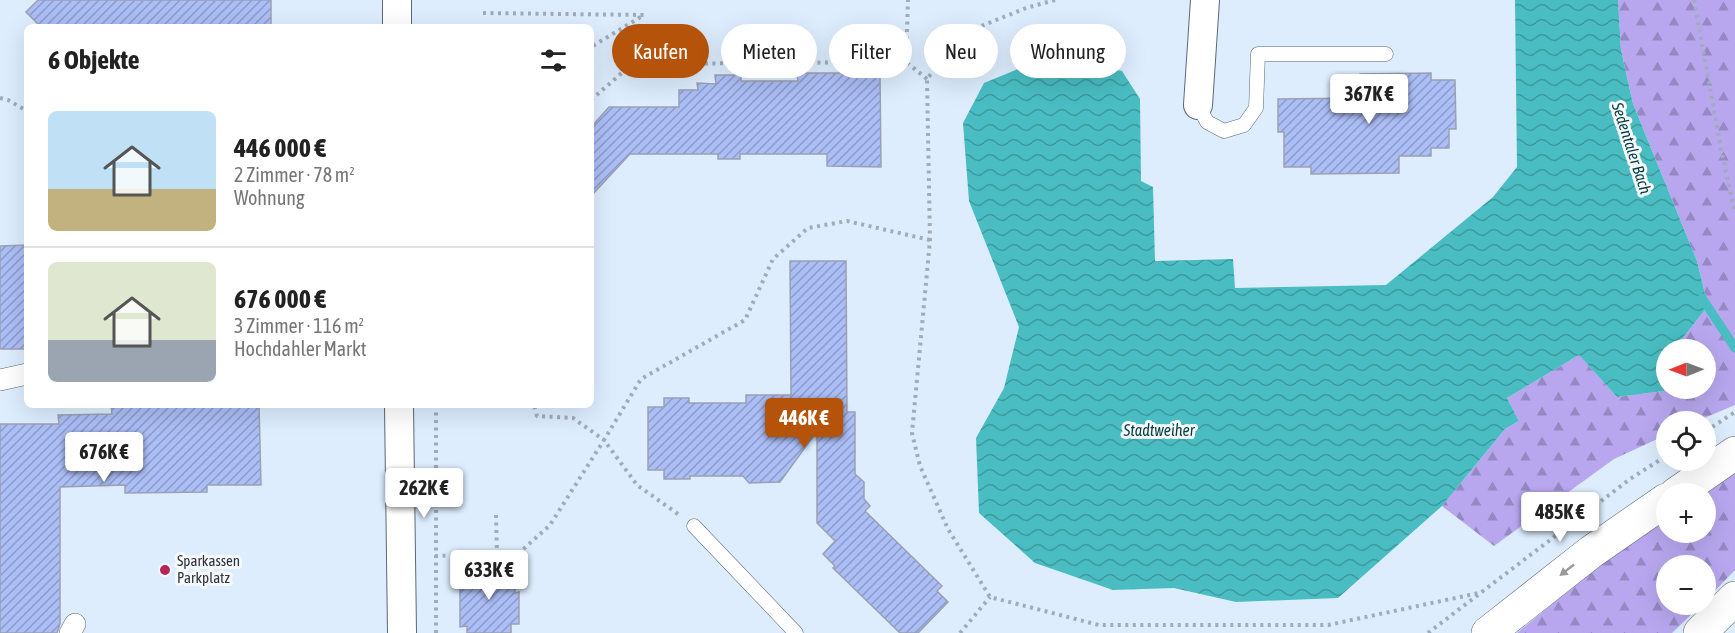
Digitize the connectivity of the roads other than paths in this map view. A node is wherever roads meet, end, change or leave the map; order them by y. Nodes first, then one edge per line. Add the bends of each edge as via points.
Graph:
1 (397, 0) edge
2 (1205, 0) edge
3 (397, 24) edge
4 (1386, 54) dead end
5 (1198, 105) joint
6 (24, 375) edge
7 (0, 380) edge
8 (399, 408) edge
9 (1735, 453) edge
10 (1692, 483) edge
11 (1656, 507) edge
12 (694, 525) road end
13 (1735, 598) edge
14 (402, 633) edge
15 (796, 633) edge
16 (1488, 633) edge
17 (1700, 633) edge

1 - 3 street
2 - 5 street
4 - 5 lane via 1258,54 1257,108 1244,125 1224,131 1207,122
6 - 7 street
8 - 14 street
9 - 10 street
11 -> 16 street
12 - 15 lane
13 - 17 street

